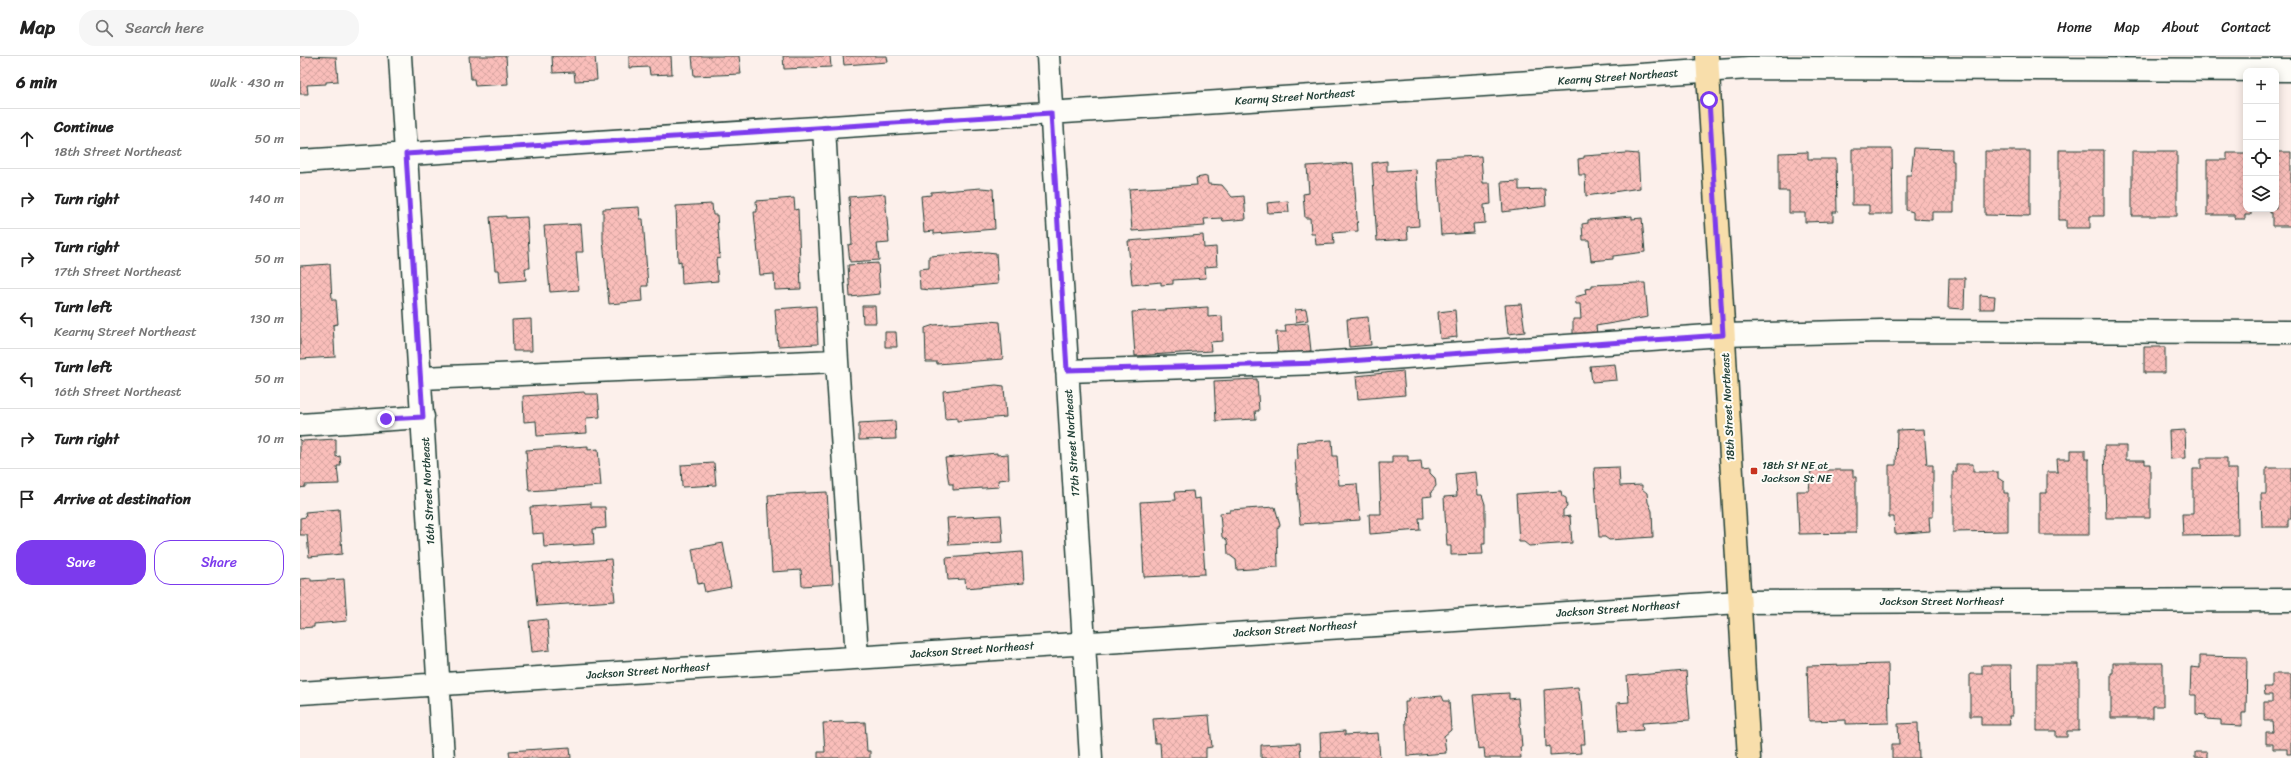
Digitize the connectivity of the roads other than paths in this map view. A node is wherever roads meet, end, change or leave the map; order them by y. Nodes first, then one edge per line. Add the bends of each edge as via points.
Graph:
1 (400, 56) edge
2 (1048, 56) edge
3 (1707, 63) edge
4 (2291, 70) edge
5 (1051, 113) junction
6 (824, 127) junction
7 (406, 154) junction
8 (300, 161) edge
9 (2291, 332) edge
10 (1723, 335) junction
11 (837, 361) junction
12 (1067, 370) junction
13 (421, 378) junction
14 (423, 417) junction
15 (300, 425) edge
16 (2291, 600) edge
17 (1740, 602) junction
18 (1084, 643) junction
19 (856, 657) junction
20 (439, 684) junction
21 (300, 693) edge
22 (443, 758) edge
23 (1091, 758) edge
24 (1749, 758) edge

1 - 7 street, 16th Street Northeast
2 - 5 street, 17th Street Northeast
3 - 4 street, Kearny Street Northeast via 1749,68
3 - 5 street, Kearny Street Northeast
3 - 10 main road, 18th Street Northeast
5 - 6 street, Kearny Street Northeast
5 - 12 street, 17th Street Northeast
6 - 7 street, Kearny Street Northeast
6 - 11 street
7 - 8 street, Kearny Street Northeast
7 - 13 street, 16th Street Northeast
9 - 10 street via 1881,331
10 - 12 street via 1320,363
10 - 17 main road, 18th Street Northeast
11 - 13 street
11 - 19 street
12 - 18 street, 17th Street Northeast
13 - 14 street, 16th Street Northeast
14 - 15 street
14 - 20 street, 16th Street Northeast
16 - 17 street, Jackson Street Northeast
17 - 18 street, Jackson Street Northeast
17 - 24 main road, 18th Street Northeast
18 - 19 street, Jackson Street Northeast
18 - 23 street, 17th Street Northeast
19 - 20 street, Jackson Street Northeast
20 - 21 street, Jackson Street Northeast
20 - 22 street, 16th Street Northeast

